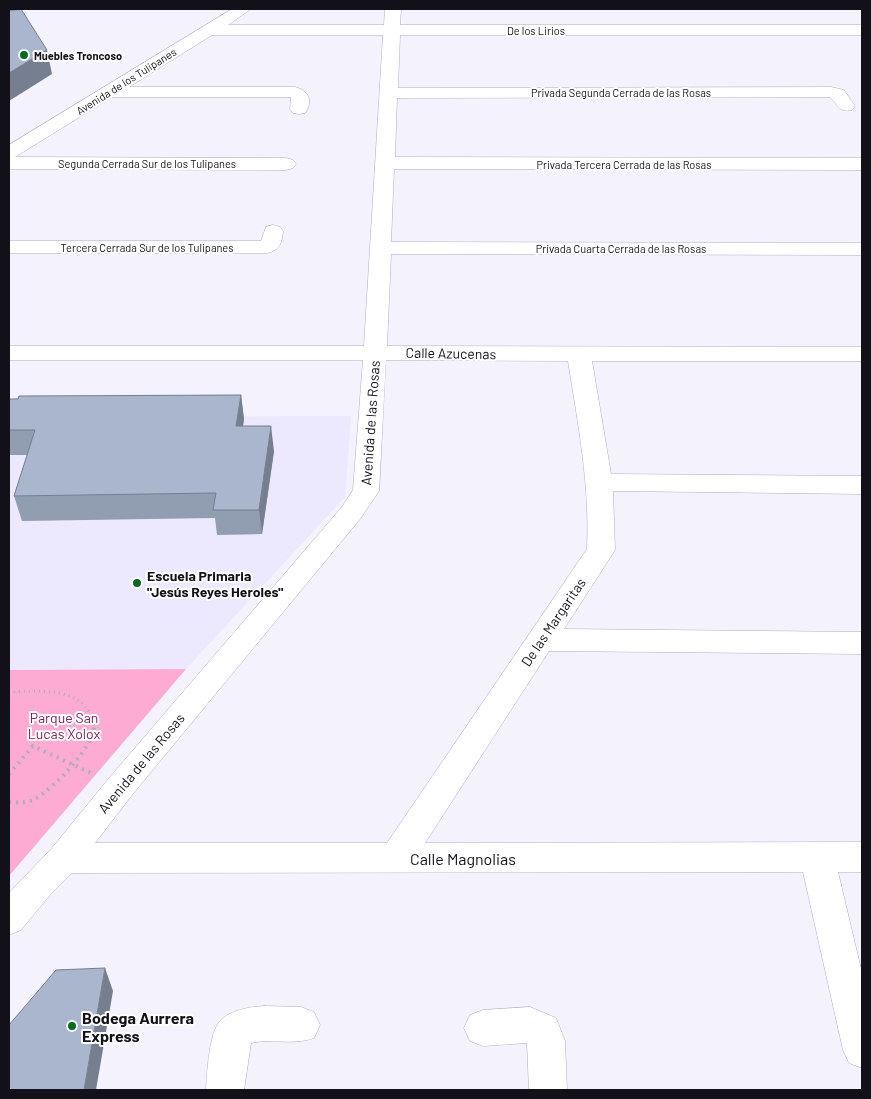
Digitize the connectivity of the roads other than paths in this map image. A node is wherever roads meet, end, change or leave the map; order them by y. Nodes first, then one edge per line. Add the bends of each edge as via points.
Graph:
1 (243, 9) edge
2 (393, 19) edge
3 (209, 30) junction
4 (862, 30) edge
5 (108, 92) junction
6 (390, 93) junction
7 (846, 106) dead end
8 (299, 109) dead end
9 (9, 153) edge
10 (9, 163) edge
11 (385, 163) junction
12 (286, 164) dead end
13 (862, 164) edge
14 (273, 231) dead end
15 (9, 247) edge
16 (379, 248) junction
17 (862, 248) edge
18 (375, 352) junction
19 (9, 353) edge
20 (579, 354) junction
21 (862, 354) edge
22 (599, 482) junction
23 (862, 485) edge
24 (541, 640) junction
25 (862, 643) edge
26 (817, 857) junction
27 (862, 857) edge
28 (64, 858) junction
29 (396, 858) junction
30 (9, 919) edge
31 (301, 1025) dead end
32 (483, 1028) dead end
33 (862, 1050) edge
34 (225, 1090) edge
35 (548, 1090) edge

1 - 3 street, Avenida de los Tulipanes
2 - 3 street, De los Lirios
2 - 4 street, De los Lirios
2 - 6 street, Avenida de las Rosas
3 - 5 street, Avenida de los Tulipanes
5 - 8 street via 295,92 300,95
5 - 9 street, Avenida de los Tulipanes
6 - 7 street, Privada Segunda Cerrada de las Rosas via 831,92 838,94
6 - 11 street, Avenida de las Rosas
10 - 12 street, Segunda Cerrada Sur de los Tulipanes
11 - 13 street, Privada Tercera Cerrada de las Rosas
11 - 16 street, Avenida de las Rosas
14 - 15 street, Tercera Cerrada Sur de los Tulipanes via 271,244 267,247
16 - 17 street, Privada Cuarta Cerrada de las Rosas
16 - 18 street, Avenida de las Rosas
18 - 19 street, Calle Azucenas
18 - 20 street, Calle Azucenas
18 - 28 street, Avenida de las Rosas via 366,491 351,513 120,786
20 - 21 street, Calle Azucenas
20 - 22 street, De las Margaritas
22 - 23 street
22 - 24 street, De las Margaritas via 603,526 601,550
24 - 25 street
24 - 29 street, De las Margaritas
26 - 27 street, Calle Magnolias
26 - 29 street, Calle Magnolias
26 - 33 street
28 - 29 street, Calle Magnolias
28 - 30 street, Avenida de las Rosas
31 - 34 street via 237,1028 232,1035
32 - 35 street via 530,1025 543,1031

